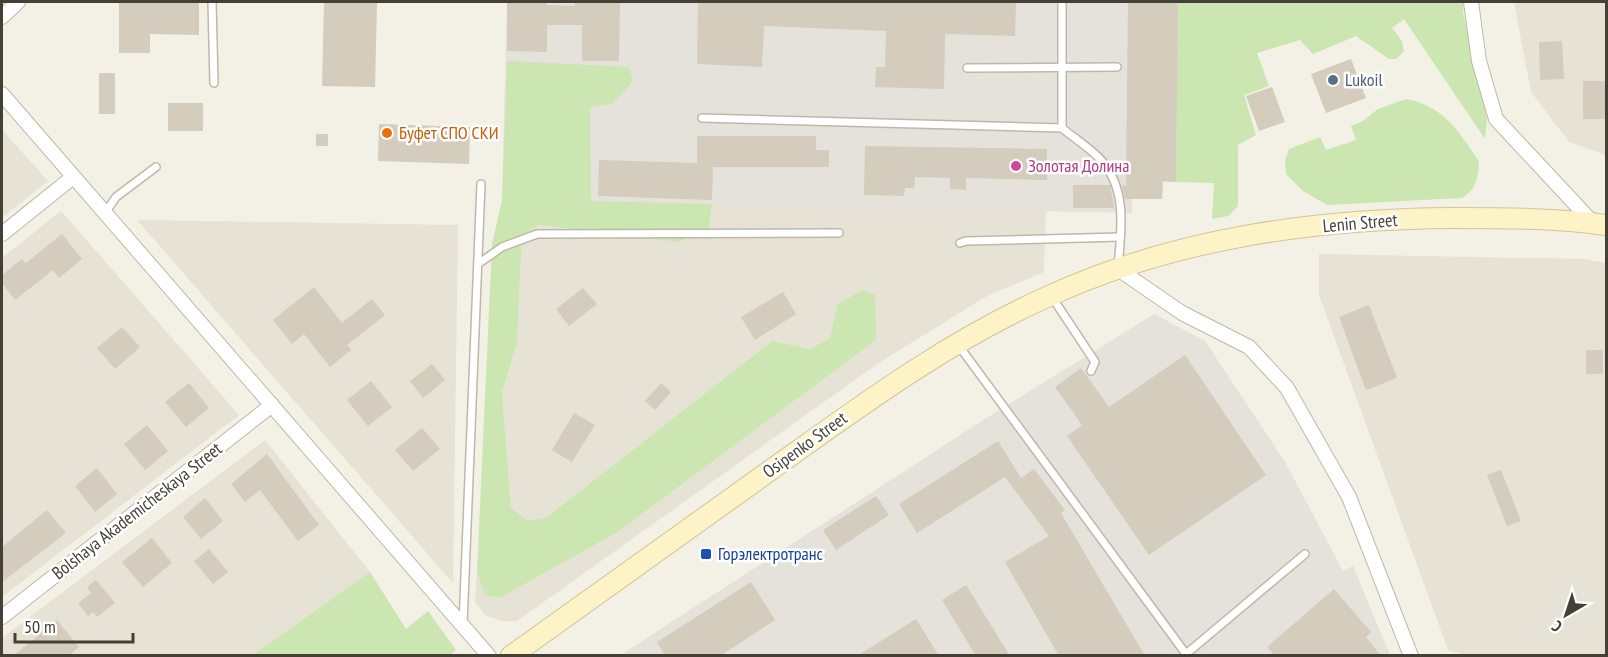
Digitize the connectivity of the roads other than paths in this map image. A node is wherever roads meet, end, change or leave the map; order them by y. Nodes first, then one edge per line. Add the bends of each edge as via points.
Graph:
1 (18, 2) edge
2 (212, 2) edge
3 (1062, 2) edge
4 (1472, 2) edge
5 (2, 17) edge
6 (1117, 67) dead end
7 (967, 68) dead end
8 (1062, 68) junction
9 (214, 83) dead end
10 (2, 94) edge
11 (702, 118) dead end
12 (1062, 128) junction
13 (156, 167) dead end
14 (73, 177) junction
15 (481, 184) dead end
16 (105, 213) junction
17 (1600, 224) edge
18 (2, 234) edge
19 (839, 234) dead end
20 (1120, 237) junction
21 (960, 243) dead end
22 (478, 264) junction
23 (1118, 269) junction
24 (1050, 295) junction
25 (957, 344) junction
26 (1091, 371) dead end
27 (272, 405) junction
28 (1305, 554) dead end
29 (2, 617) edge
30 (463, 624) junction
31 (489, 656) edge
32 (511, 656) edge
33 (1411, 656) edge

1 - 5 street
2 - 9 lane
3 - 8 lane
4 - 17 street via 1479,61 1496,119
6 - 8 lane
7 - 8 lane
8 - 12 lane
10 - 14 street
11 - 12 lane
12 - 20 lane via 1102,161 1118,189
13 - 16 lane via 116,197
14 - 16 street
14 - 18 street
15 - 22 lane
16 - 27 street
17 - 23 main road, Lenin Street via 1520,218 1378,219 1255,233 1189,247
19 - 22 lane via 537,234 502,247
20 - 21 lane
20 - 23 lane
22 - 30 lane
23 - 24 main road, Osipenko Street
23 - 33 street via 1182,313 1249,347 1287,388 1349,497
24 - 25 main road, Osipenko Street
24 - 26 lane via 1095,362
25 - 28 lane via 1186,654
25 - 32 main road, Osipenko Street via 890,384
27 - 29 street, Bolshaya Akademicheskaya Street
27 - 30 street
30 - 31 street

